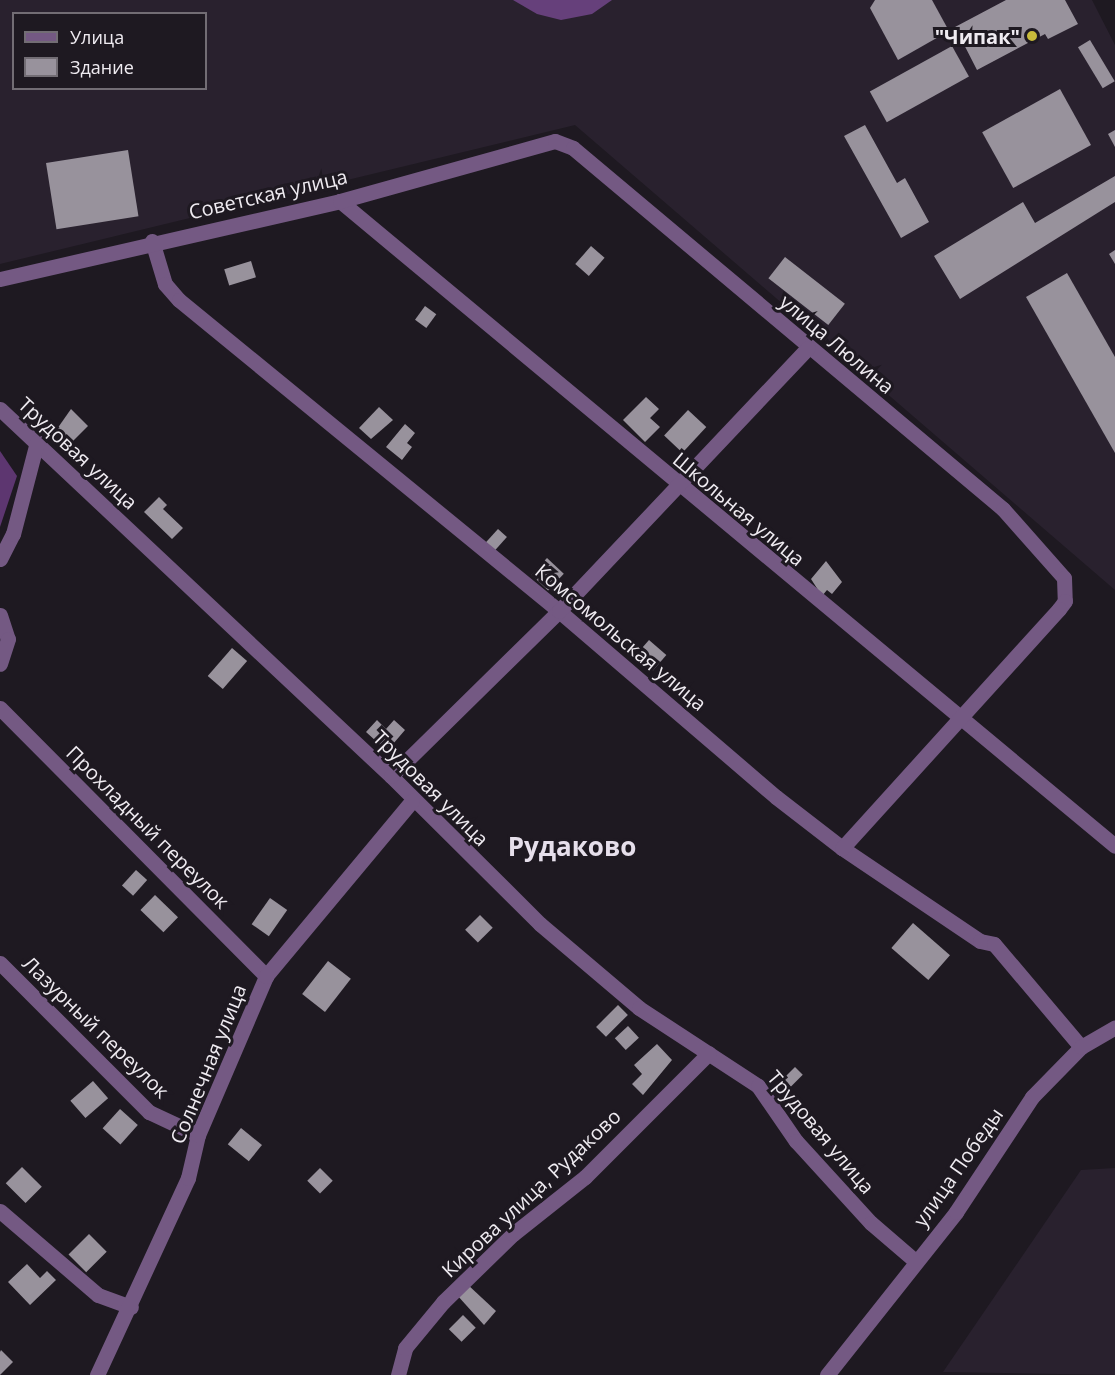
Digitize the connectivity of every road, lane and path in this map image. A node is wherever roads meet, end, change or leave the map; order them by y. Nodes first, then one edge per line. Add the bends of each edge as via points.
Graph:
1 (544, 144) joint
2 (340, 201) junction
3 (152, 241) junction
4 (0, 279) edge
5 (808, 348) junction
6 (0, 409) edge
7 (37, 442) junction
8 (679, 486) junction
9 (0, 560) edge
10 (559, 611) junction
11 (0, 615) edge
12 (0, 664) edge
13 (0, 708) edge
14 (957, 717) junction
15 (391, 776) junction
16 (412, 801) junction
17 (1115, 846) edge
18 (842, 848) junction
19 (0, 963) edge
20 (266, 976) junction
21 (1115, 1027) edge
22 (1081, 1047) junction
23 (709, 1053) junction
24 (198, 1135) junction
25 (0, 1211) edge
26 (914, 1260) junction
27 (131, 1307) junction
28 (97, 1375) edge
29 (399, 1375) edge
30 (827, 1375) edge

1 - 2 street, Советская улица
1 - 5 street, улица Люлина via 555,141 573,148
2 - 3 street, Советская улица
2 - 8 street, Школьная улица
3 - 4 street, Советская улица
3 - 10 street, Комсомольская улица via 165,284 179,300
5 - 8 street
5 - 14 street, улица Люлина via 1003,509 1064,578 1065,601 1059,609
6 - 7 street, Трудовая улица
7 - 9 street via 14,534
7 - 15 street, Трудовая улица
8 - 10 street
8 - 14 street, Школьная улица
10 - 15 street
10 - 18 street, Комсомольская улица via 776,797
11 - 12 street via 8,639
13 - 20 street, Прохладный переулок
14 - 17 street, Школьная улица
14 - 18 street
15 - 16 street, Трудовая улица
16 - 20 street, Солнечная улица
16 - 23 street, Трудовая улица via 540,924 639,1008
18 - 22 street, Комсомольская улица via 980,941 994,944
19 - 24 street, Лазурный переулок via 149,1112
20 - 24 street, Солнечная улица
21 - 22 street, улица Победы
22 - 26 street, улица Победы via 1032,1097 956,1212
23 - 26 street, Трудовая улица via 758,1086 796,1141 871,1223
23 - 29 street, Кирова улица, Рудаково via 585,1177 513,1234 443,1302 405,1348
24 - 27 street, Солнечная улица via 188,1178
25 - 27 street via 98,1296
26 - 30 street, улица Победы
27 - 28 street, Солнечная улица

